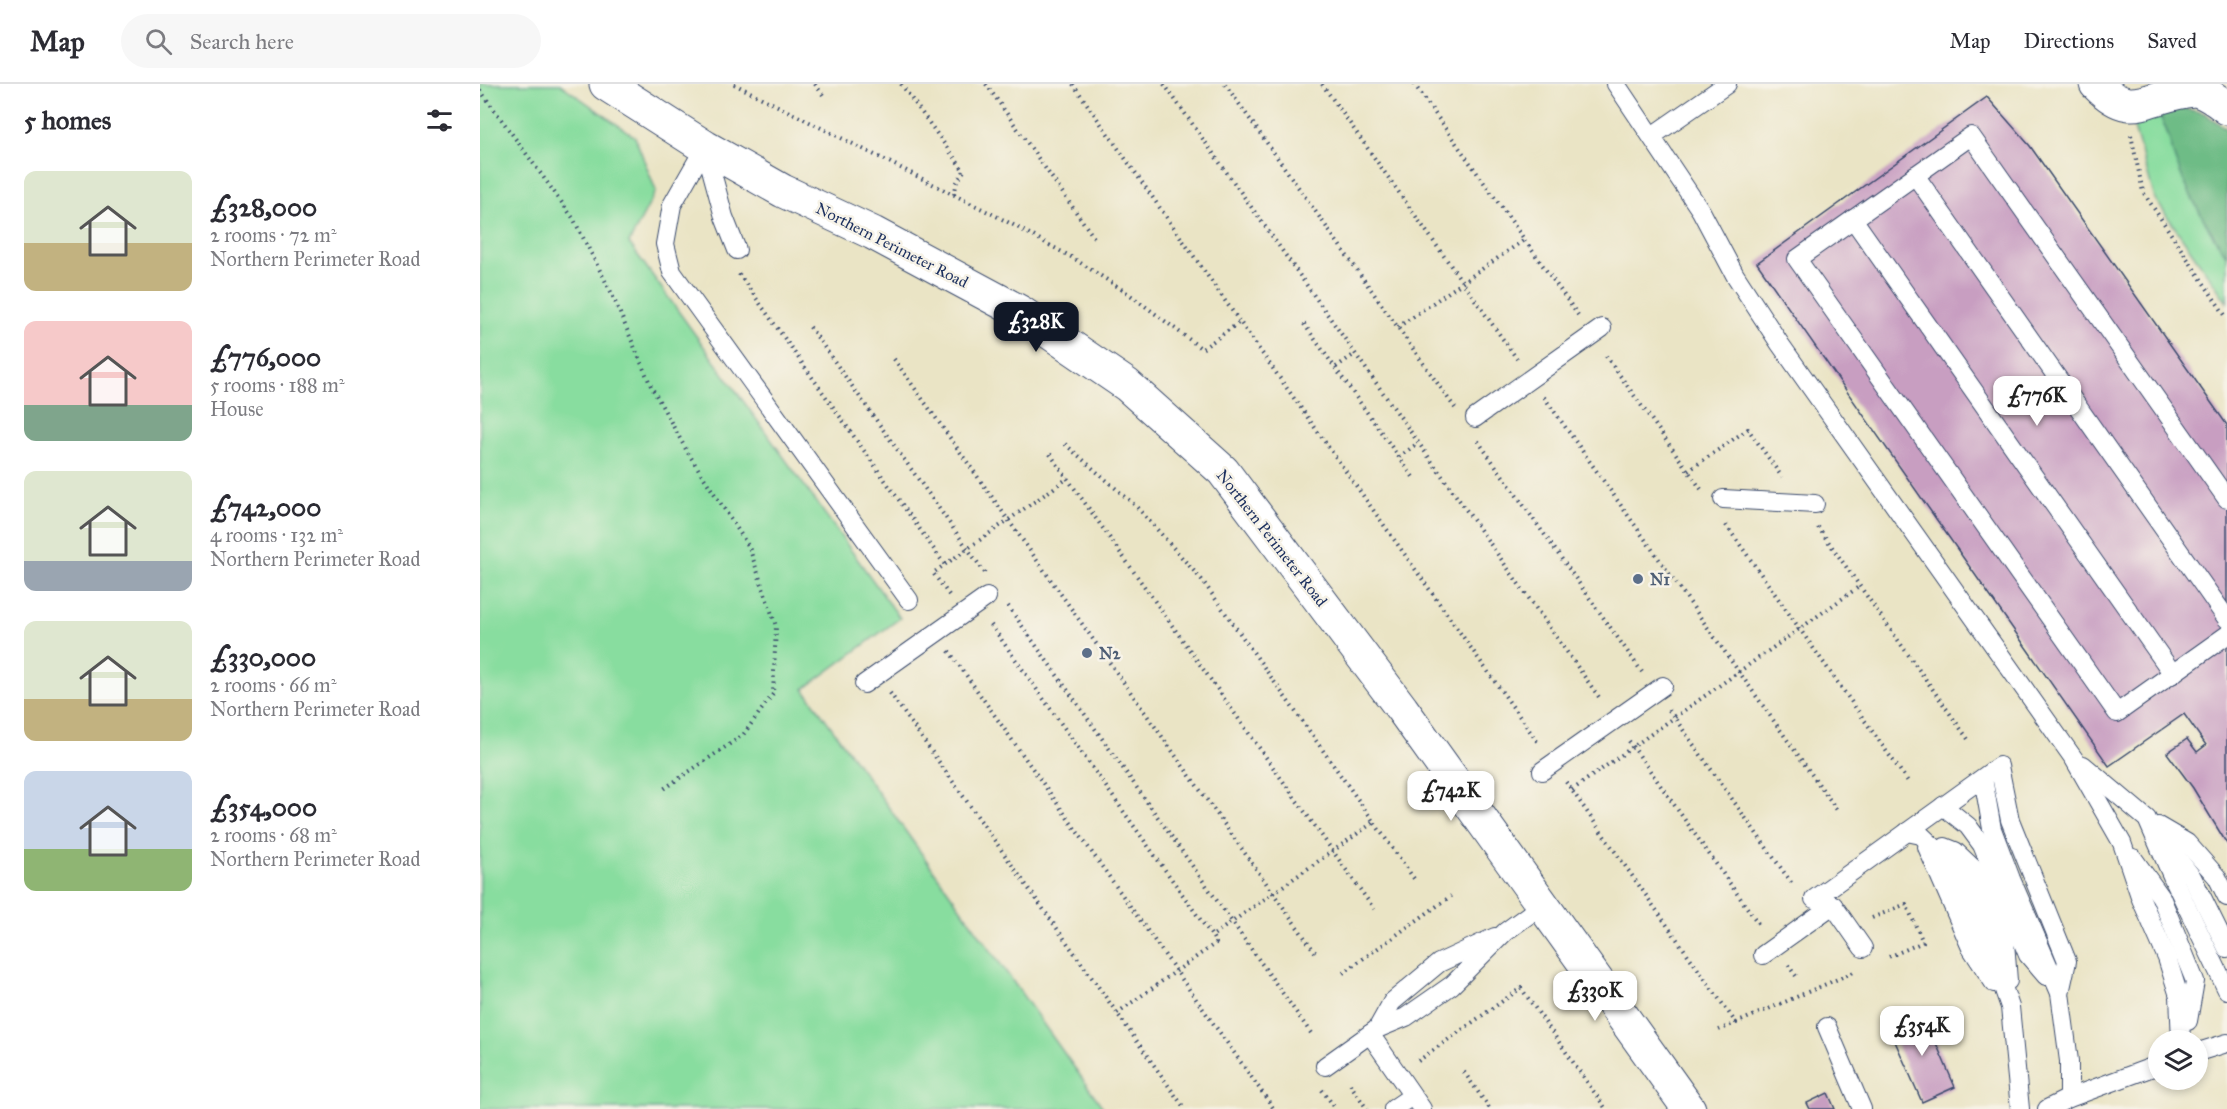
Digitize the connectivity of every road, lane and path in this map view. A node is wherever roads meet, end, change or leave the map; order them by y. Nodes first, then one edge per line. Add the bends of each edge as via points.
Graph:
1 (606, 84) edge
2 (734, 84) edge
3 (815, 84) edge
4 (901, 84) edge
5 (986, 84) edge
6 (1072, 84) edge
7 (1164, 84) edge
8 (1225, 84) edge
9 (1322, 84) edge
10 (1414, 84) edge
11 (1616, 84) edge
12 (1727, 84) edge
13 (2096, 84) edge
14 (480, 90) edge
15 (823, 95) dead end
16 (2227, 108) edge
17 (2130, 130) dead end
18 (1652, 136) junction
19 (705, 147) junction
20 (1915, 176) junction
21 (954, 195) junction
22 (1853, 219) junction
23 (1095, 239) dead end
24 (1524, 240) junction
25 (736, 259) joint
26 (1462, 283) junction
27 (2227, 318) edge
28 (1240, 322) junction
29 (1304, 324) dead end
30 (810, 327) dead end
31 (1398, 327) junction
32 (1597, 332) junction
33 (1355, 354) junction
34 (894, 359) dead end
35 (1336, 368) junction
36 (1530, 378) junction
37 (1469, 421) junction
38 (1418, 443) junction
39 (1065, 444) dead end
40 (1050, 454) dead end
41 (1398, 456) junction
42 (1688, 471) junction
43 (1413, 477) dead end
44 (1068, 478) junction
45 (1702, 490) dead end
46 (1723, 499) dead end
47 (2227, 499) edge
48 (1808, 504) junction
49 (1721, 518) dead end
50 (1008, 520) junction
51 (967, 549) junction
52 (945, 565) junction
53 (988, 577) dead end
54 (1860, 586) junction
55 (994, 597) joint
56 (909, 600) dead end
57 (963, 614) junction
58 (987, 619) dead end
59 (1800, 629) junction
60 (2227, 632) edge
61 (947, 648) dead end
62 (1739, 672) junction
63 (2173, 674) junction
64 (864, 684) dead end
65 (1659, 688) junction
66 (888, 690) dead end
67 (1674, 718) junction
68 (1615, 720) junction
69 (1970, 742) dead end
70 (1634, 747) junction
71 (2074, 759) junction
72 (1547, 767) junction
73 (1983, 778) junction
74 (1910, 783) dead end
75 (662, 790) dead end
76 (1572, 790) junction
77 (1943, 806) junction
78 (1837, 810) dead end
79 (2147, 819) junction
80 (1374, 822) junction
81 (1914, 834) junction
82 (1333, 851) junction
83 (1415, 880) dead end
84 (1273, 893) junction
85 (1451, 896) dead end
86 (2227, 897) edge
87 (1542, 905) junction
88 (1833, 905) junction
89 (1374, 909) dead end
90 (1816, 917) junction
91 (1232, 922) junction
92 (1760, 926) dead end
93 (1504, 932) junction
94 (1212, 936) junction
95 (1863, 948) dead end
96 (2227, 948) edge
97 (1316, 952) dead end
98 (1762, 955) dead end
99 (1850, 965) dead end
100 (1176, 971) junction
101 (1854, 972) dead end
102 (1343, 973) dead end
103 (2227, 990) edge
104 (2060, 993) junction
105 (1117, 1013) junction
106 (1827, 1027) dead end
107 (1719, 1030) dead end
108 (2182, 1030) edge
109 (1373, 1032) junction
110 (1313, 1036) dead end
111 (2227, 1043) edge
112 (2208, 1049) edge
113 (1412, 1065) dead end
114 (1325, 1066) dead end
115 (2148, 1069) edge
116 (1464, 1072) dead end
117 (1350, 1084) dead end
118 (1320, 1087) dead end
119 (2069, 1098) junction
120 (1417, 1102) edge
121 (1185, 1109) edge
122 (1275, 1109) edge
123 (1336, 1109) edge
124 (1367, 1109) edge
125 (1393, 1109) edge
126 (1490, 1109) edge
127 (1606, 1109) edge
128 (1689, 1109) edge
129 (1862, 1109) edge
130 (2020, 1109) edge
131 (2047, 1109) edge

1 - 19 street, Northern Perimeter Road
2 - 21 path
3 - 15 path
4 - 21 path via 964,171
5 - 23 path
6 - 28 path
7 - 33 path
8 - 31 path
9 - 26 path
10 - 24 path
11 - 18 lane
12 - 18 lane
13 - 16 street via 2107,95 2126,104 2191,90 2210,96
14 - 75 path via 573,218 687,453 749,547 776,626 773,694 743,735
17 - 27 path via 2143,192
18 - 71 lane via 1780,344
19 - 25 lane
19 - 56 lane via 672,205 665,244 672,272
19 - 87 street, Northern Perimeter Road via 1020,312 1127,385 1222,471 1395,700
20 - 22 lane
20 - 47 lane via 1971,136
20 - 60 lane
21 - 28 path via 1073,258 1202,349
22 - 63 lane
22 - 63 lane via 1797,259 2117,713
24 - 26 path
24 - 32 path
25 - 52 path
26 - 31 path
26 - 36 path
28 - 72 path
29 - 35 path
30 - 51 path
31 - 37 path
32 - 36 lane
32 - 42 path
33 - 35 path
33 - 38 path
34 - 50 path
35 - 41 path
36 - 37 lane
36 - 62 path
37 - 65 path
38 - 41 path
38 - 68 path
39 - 80 path via 1137,507 1202,580
40 - 44 path
41 - 43 path
42 - 45 path
42 - 48 path via 1748,429
44 - 50 path
44 - 82 path
46 - 48 lane
48 - 54 path
49 - 59 path
50 - 51 path
50 - 84 path
51 - 52 path
51 - 53 path
52 - 57 path via 933,573
54 - 59 path
54 - 69 path
55 - 57 lane
55 - 91 path
57 - 64 lane
58 - 94 path
59 - 62 path
59 - 74 path
60 - 63 lane
61 - 100 path
62 - 67 path
62 - 78 path
65 - 67 path
65 - 68 lane
66 - 105 path
67 - 70 path
67 - 90 path
68 - 70 path
68 - 72 lane
70 - 76 path
70 - 92 path
71 - 79 lane
71 - 108 lane via 2122,843 2167,958 2179,996
72 - 76 path
73 - 77 lane
73 - 104 lane via 1992,829
73 - 104 lane via 1999,766 2010,819 2067,961
76 - 107 path via 1736,1023
77 - 81 lane
77 - 104 lane via 1968,826 1982,845 2028,955
79 - 86 lane via 2187,843 2217,877
79 - 96 lane via 2192,877
79 - 103 lane
80 - 82 path
80 - 83 path
81 - 88 lane via 1814,899
81 - 130 lane via 1953,865 1988,944 2010,1007
82 - 84 path
82 - 89 path
84 - 91 path
84 - 97 path
85 - 102 path
87 - 93 lane
87 - 128 street, Northern Perimeter Road
88 - 90 lane
88 - 95 lane
90 - 98 lane
91 - 94 path
91 - 110 path
93 - 109 lane via 1452,985 1407,1017
93 - 109 lane via 1439,963 1392,1002
94 - 100 path via 1216,943
99 - 101 path
100 - 105 path
100 - 122 path
104 - 119 lane via 2069,1061
105 - 121 path
106 - 129 lane
109 - 114 lane
109 - 120 lane
111 - 112 lane
113 - 127 path via 1521,988
115 - 119 lane
116 - 126 path
117 - 124 path
118 - 123 path
119 - 131 lane
120 - 125 lane

